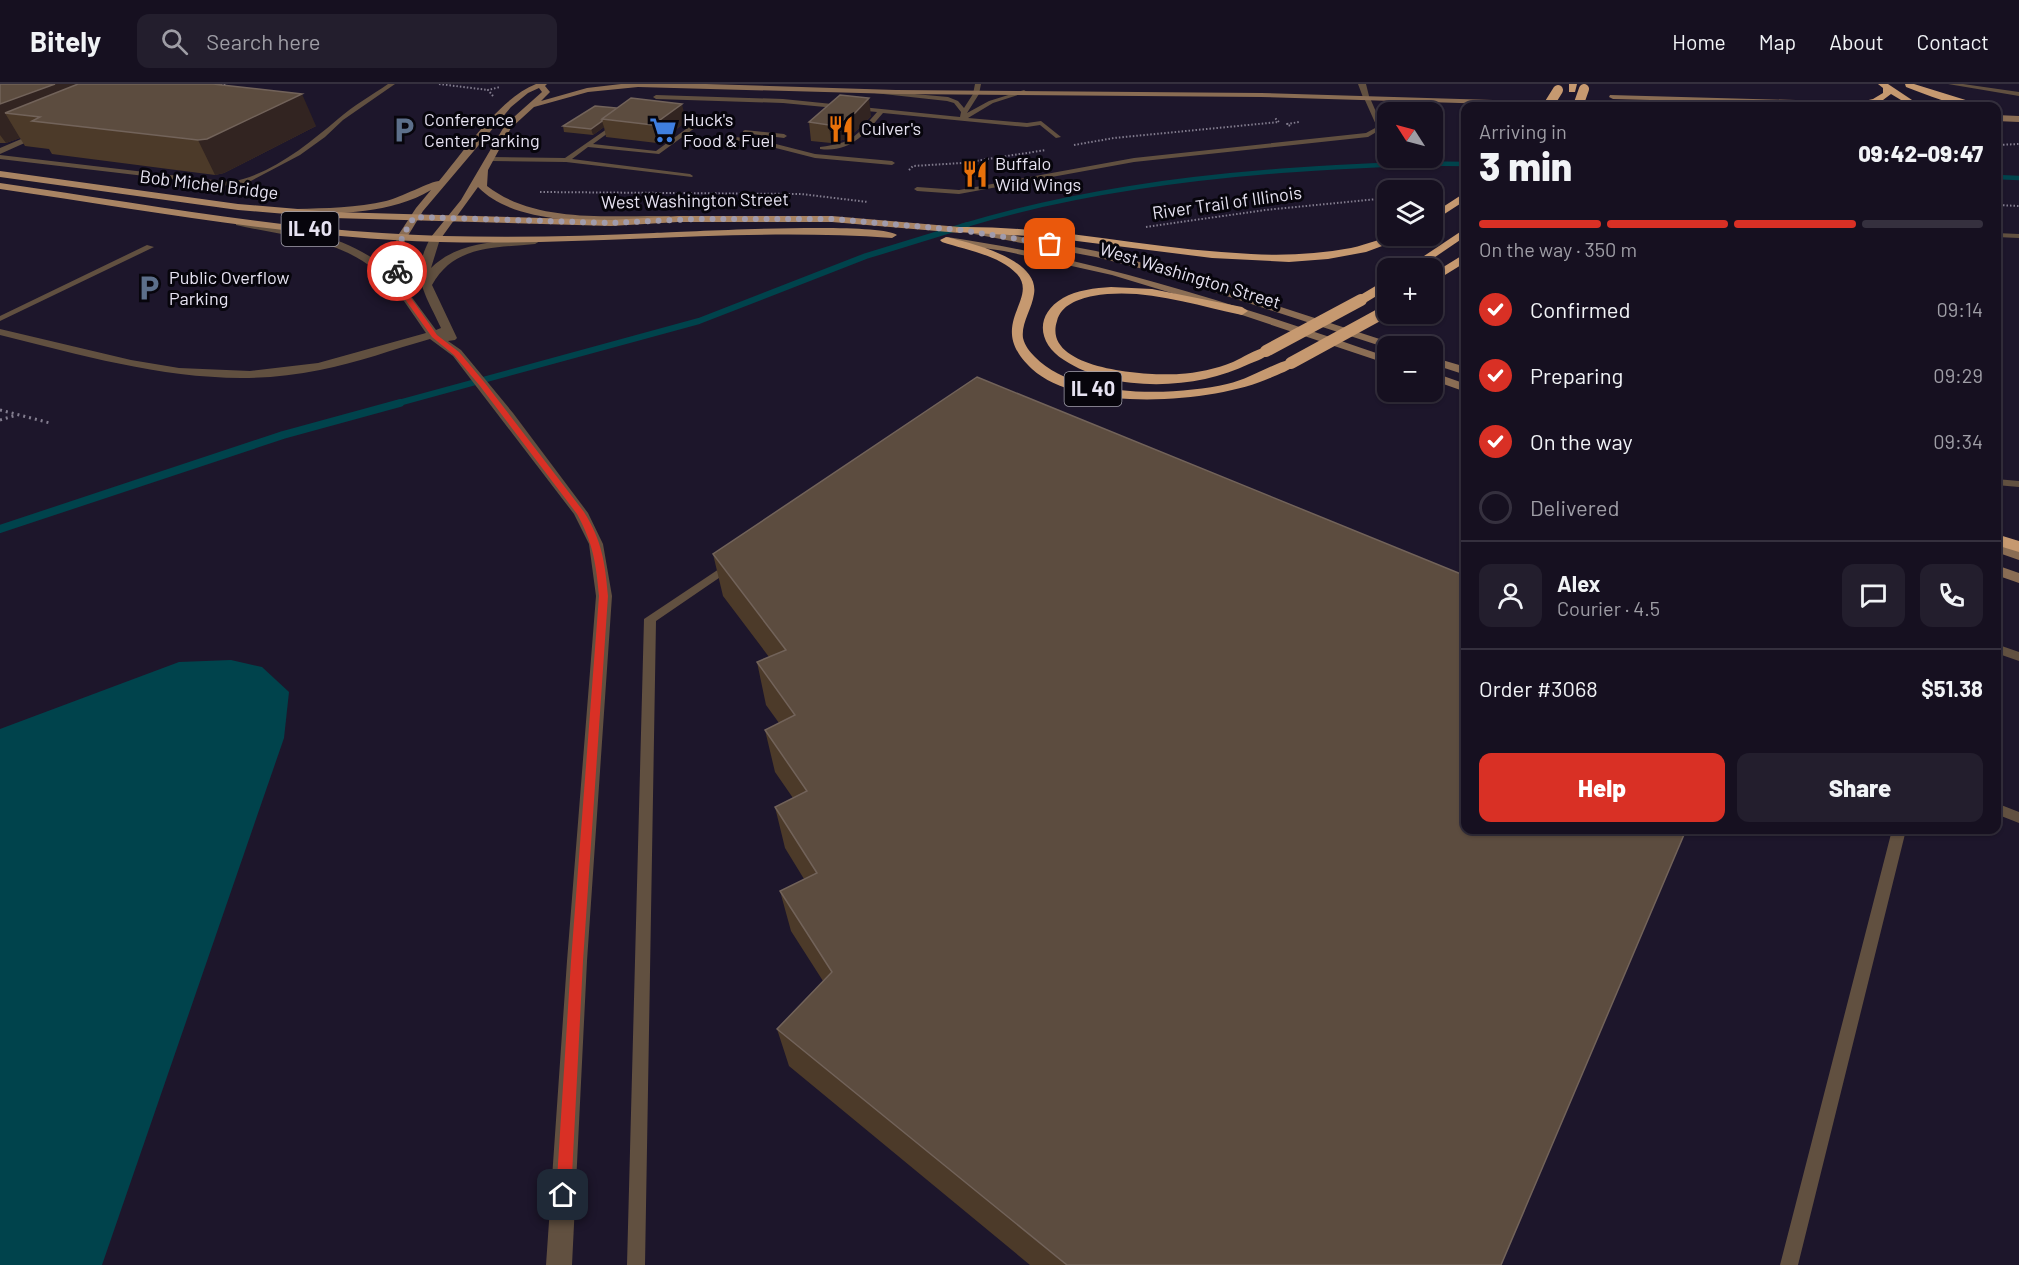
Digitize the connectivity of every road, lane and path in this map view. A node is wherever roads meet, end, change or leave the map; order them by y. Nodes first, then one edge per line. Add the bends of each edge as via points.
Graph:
1 (227, 84) edge
2 (392, 84) edge
3 (439, 84) edge
4 (625, 84) edge
5 (639, 84) edge
6 (1076, 84) edge
7 (1951, 84) edge
8 (542, 85) edge
9 (1908, 85) edge
10 (670, 86) junction
11 (1585, 86) edge
12 (1885, 86) edge
13 (210, 87) edge
14 (1559, 87) edge
15 (1573, 87) edge
16 (978, 88) edge
17 (488, 90) dead end
18 (859, 91) junction
19 (1364, 91) edge
20 (1024, 92) junction
21 (2019, 94) edge
22 (656, 97) junction
23 (649, 101) edge
24 (1550, 102) edge
25 (1556, 102) edge
26 (1569, 102) edge
27 (1579, 102) edge
28 (1786, 102) edge
29 (1870, 102) edge
30 (1910, 102) edge
31 (1934, 102) edge
32 (1962, 102) edge
33 (529, 107) junction
34 (2001, 108) edge
35 (2008, 109) dead end
36 (882, 110) junction
37 (658, 112) edge
38 (964, 115) junction
39 (1275, 118) dead end
40 (2001, 118) edge
41 (2019, 119) edge
42 (621, 122) edge
43 (1279, 122) junction
44 (1287, 124) dead end
45 (50, 130) edge
46 (745, 132) dead end
47 (784, 136) dead end
48 (1058, 137) dead end
49 (736, 139) dead end
50 (764, 143) junction
51 (851, 144) junction
52 (2019, 144) edge
53 (586, 145) junction
54 (2001, 145) edge
55 (1067, 146) dead end
56 (789, 148) junction
57 (1056, 148) dead end
58 (0, 152) edge
59 (0, 157) edge
60 (491, 159) junction
61 (566, 160) junction
62 (892, 163) dead end
63 (458, 165) junction
64 (484, 171) junction
65 (0, 174) edge
66 (690, 176) dead end
67 (903, 176) dead end
68 (0, 186) edge
69 (917, 189) dead end
70 (534, 192) dead end
71 (1377, 199) edge
72 (1461, 199) edge
73 (871, 203) dead end
74 (2001, 205) edge
75 (2019, 206) edge
76 (1443, 211) edge
77 (291, 212) junction
78 (219, 219) junction
79 (678, 219) junction
80 (411, 221) junction
81 (448, 222) junction
82 (1137, 229) dead end
83 (960, 230) junction
84 (1461, 234) edge
85 (2001, 235) edge
86 (2019, 236) edge
87 (402, 237) junction
88 (435, 239) junction
89 (535, 240) junction
90 (946, 240) junction
91 (1377, 245) edge
92 (150, 247) dead end
93 (1427, 258) edge
94 (1461, 260) edge
95 (1443, 272) edge
96 (426, 287) junction
97 (400, 288) junction
98 (1377, 291) edge
99 (1242, 311) junction
100 (1377, 316) edge
101 (0, 319) edge
102 (446, 326) junction
103 (431, 331) junction
104 (0, 332) edge
105 (1377, 341) edge
106 (457, 353) junction
107 (1377, 357) edge
108 (1443, 364) edge
109 (1461, 369) edge
110 (1443, 380) edge
111 (1461, 386) edge
112 (0, 410) edge
113 (19, 415) junction
114 (0, 420) edge
115 (50, 423) dead end
116 (2001, 482) edge
117 (2019, 484) edge
118 (2001, 541) edge
119 (2019, 548) edge
120 (2001, 549) edge
121 (2019, 555) edge
122 (738, 560) edge
123 (2001, 572) edge
124 (2019, 578) edge
125 (2001, 650) edge
126 (2019, 657) edge
127 (2001, 810) edge
128 (2019, 818) edge
129 (1898, 834) edge
130 (559, 1265) edge
131 (636, 1265) edge
132 (1790, 1265) edge

1 - 13 path
2 - 59 lane via 298,154 247,181 230,184
3 - 17 path
4 - 5 main road
5 - 10 main road
5 - 33 main road via 586,90
6 - 19 main road
7 - 21 lane
8 - 33 main road via 546,92
8 - 63 main road via 525,91 508,105
9 - 31 highway
9 - 32 highway
10 - 18 main road
10 - 22 lane
11 - 27 highway, bridge
12 - 29 highway via 1884,98
12 - 30 highway
14 - 24 highway, bridge
15 - 26 highway
16 - 18 main road
16 - 20 main road
16 - 38 lane
18 - 38 lane via 948,99 956,102
19 - 20 main road
19 - 25 main road
19 - 28 main road
19 - 69 lane via 1380,128 1368,135 1134,160 958,192
20 - 38 lane
22 - 23 lane
22 - 36 lane via 783,100
33 - 60 main road via 508,128
34 - 35 main road
36 - 38 lane
36 - 51 lane
37 - 53 lane via 698,117 700,122 657,153
38 - 48 lane via 1027,125 1041,123
39 - 43 path
40 - 41 main road
42 - 53 lane
43 - 44 path
43 - 55 path
45 - 58 street
46 - 47 lane
49 - 50 lane
50 - 51 lane via 826,148
50 - 56 lane
51 - 56 lane via 835,153 823,154
52 - 54 path
53 - 61 lane
56 - 62 lane via 814,156
57 - 67 path via 962,163 913,165
60 - 61 lane
60 - 64 main road
61 - 66 lane
63 - 77 main road via 430,187 404,199
63 - 80 main road
64 - 79 main road via 482,187 499,202 515,208 547,214
64 - 81 main road
65 - 77 main road, Bob Michel Bridge / IL 40
68 - 78 main road, Bob Michel Bridge / IL 40
70 - 73 path via 801,194
71 - 82 path, River Trail of Illinois via 1265,210
72 - 76 highway
74 - 75 path
77 - 80 main road, Bob Michel Bridge / IL 40
78 - 87 main road, Bob Michel Bridge / IL 40
78 - 97 street via 345,245 374,262
79 - 81 main road, West Washington Street / IL 40 via 611,223
79 - 83 main road, West Washington Street / IL 40 via 794,218
80 - 81 main road, West Washington Street / IL 40
80 - 87 main road
81 - 88 main road
83 - 91 highway, IL 40 via 1049,234 1254,259 1338,254
83 - 105 main road, West Washington Street via 1096,254 1185,277
84 - 93 highway
85 - 86 lane
87 - 88 main road, West Washington Street / IL 40
87 - 97 street via 396,266
88 - 89 main road, West Washington Street / IL 40
88 - 96 street via 425,262
89 - 90 main road, West Washington Street / IL 40 via 838,232
89 - 96 street via 456,255 435,271
90 - 99 main road, West Washington Street via 1005,248 1120,273
90 - 100 highway, IL 40, bridge via 983,250 1024,275 1029,297 1015,332 1031,361 1070,382 1131,395 1187,395 1240,385 1291,363
92 - 101 lane
94 - 95 highway
96 - 102 street
97 - 103 street
98 - 99 highway, bridge via 1225,370 1185,378 1141,378 1103,372 1063,353 1048,334 1050,320 1059,308 1074,298 1100,291 1150,292
99 - 107 main road, West Washington Street
102 - 103 street
102 - 106 street
103 - 104 street via 354,358 289,372 250,375 130,364
103 - 106 street
106 - 130 street via 588,525 603,581
108 - 109 main road
110 - 111 main road
112 - 113 path
113 - 114 path
113 - 115 path
116 - 117 lane
118 - 119 highway
120 - 121 main road
122 - 131 lane via 650,619
123 - 124 main road
125 - 126 lane
127 - 128 lane
129 - 132 lane

